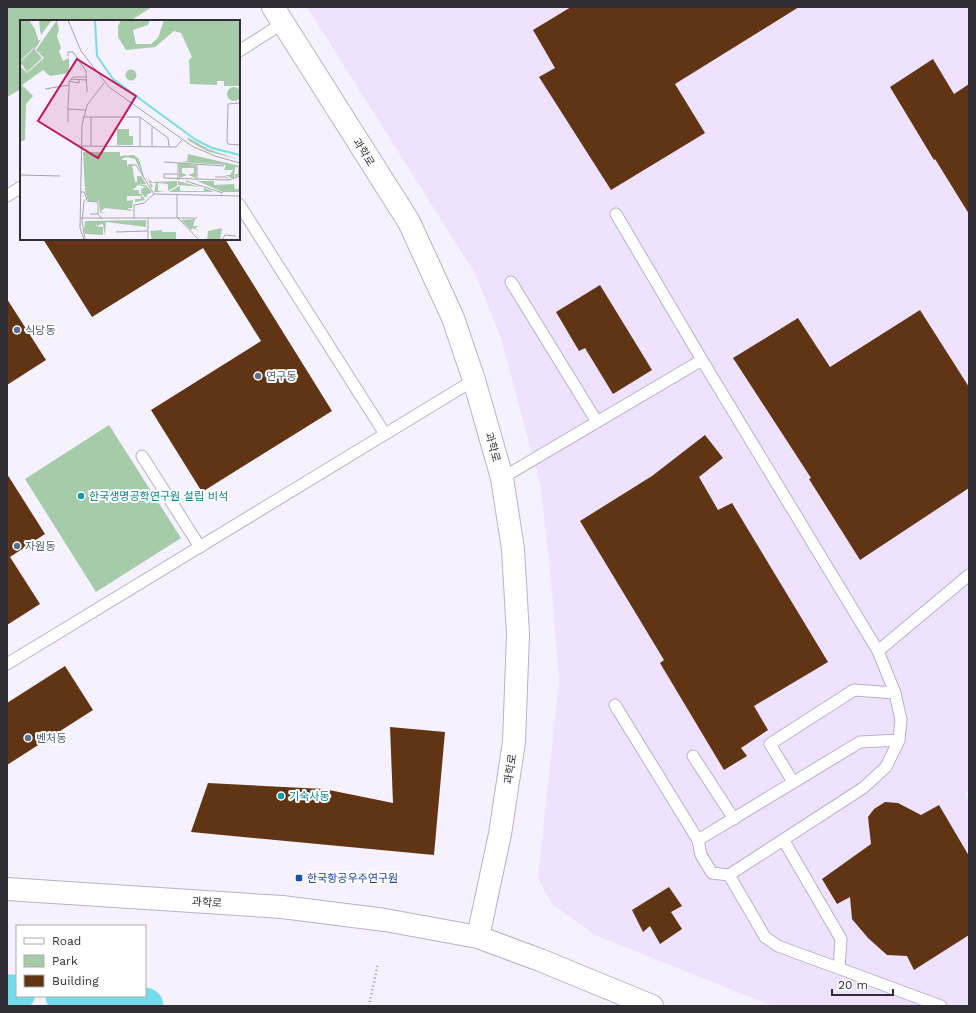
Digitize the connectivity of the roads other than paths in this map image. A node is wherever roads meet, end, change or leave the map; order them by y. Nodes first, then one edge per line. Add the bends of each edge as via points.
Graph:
1 (278, 15) edge
2 (240, 50) edge
3 (20, 188) edge
4 (7, 196) edge
5 (240, 206) edge
6 (616, 214) dead end
7 (511, 282) dead end
8 (702, 360) junction
9 (474, 380) junction
10 (597, 422) junction
11 (385, 434) junction
12 (142, 456) dead end
13 (502, 478) junction
14 (200, 547) junction
15 (969, 574) edge
16 (878, 651) junction
17 (7, 664) edge
18 (895, 693) junction
19 (615, 705) dead end
20 (899, 740) junction
21 (693, 756) dead end
22 (793, 782) junction
23 (734, 819) junction
24 (698, 840) junction
25 (784, 841) junction
26 (730, 875) junction
27 (7, 889) edge
28 (478, 937) junction
29 (839, 968) junction
30 (652, 1006) edge
31 (941, 1006) edge

1 - 2 lane
1 - 9 street, 과학로 via 409,222 453,318
3 - 4 lane
5 - 11 lane
6 - 8 lane
7 - 10 lane
8 - 10 lane
8 - 16 lane
9 - 11 lane
9 - 13 street, 과학로
10 - 13 lane
11 - 14 lane
12 - 14 lane
13 - 28 street, 과학로 via 512,549 518,634 514,742 500,834
14 - 17 lane
15 - 16 lane
16 - 18 lane
18 - 20 lane via 901,720
18 - 22 lane via 854,690 770,744
19 - 24 lane
20 - 22 lane via 860,742
20 - 25 lane via 886,767 863,788
21 - 23 lane
22 - 23 lane
23 - 24 lane
24 - 26 lane via 702,855 712,873
25 - 26 lane
25 - 29 lane via 841,939
26 - 29 lane via 765,937 778,946
27 - 28 street, 과학로 via 282,907 385,920
28 - 30 street, 과학로
29 - 31 lane

